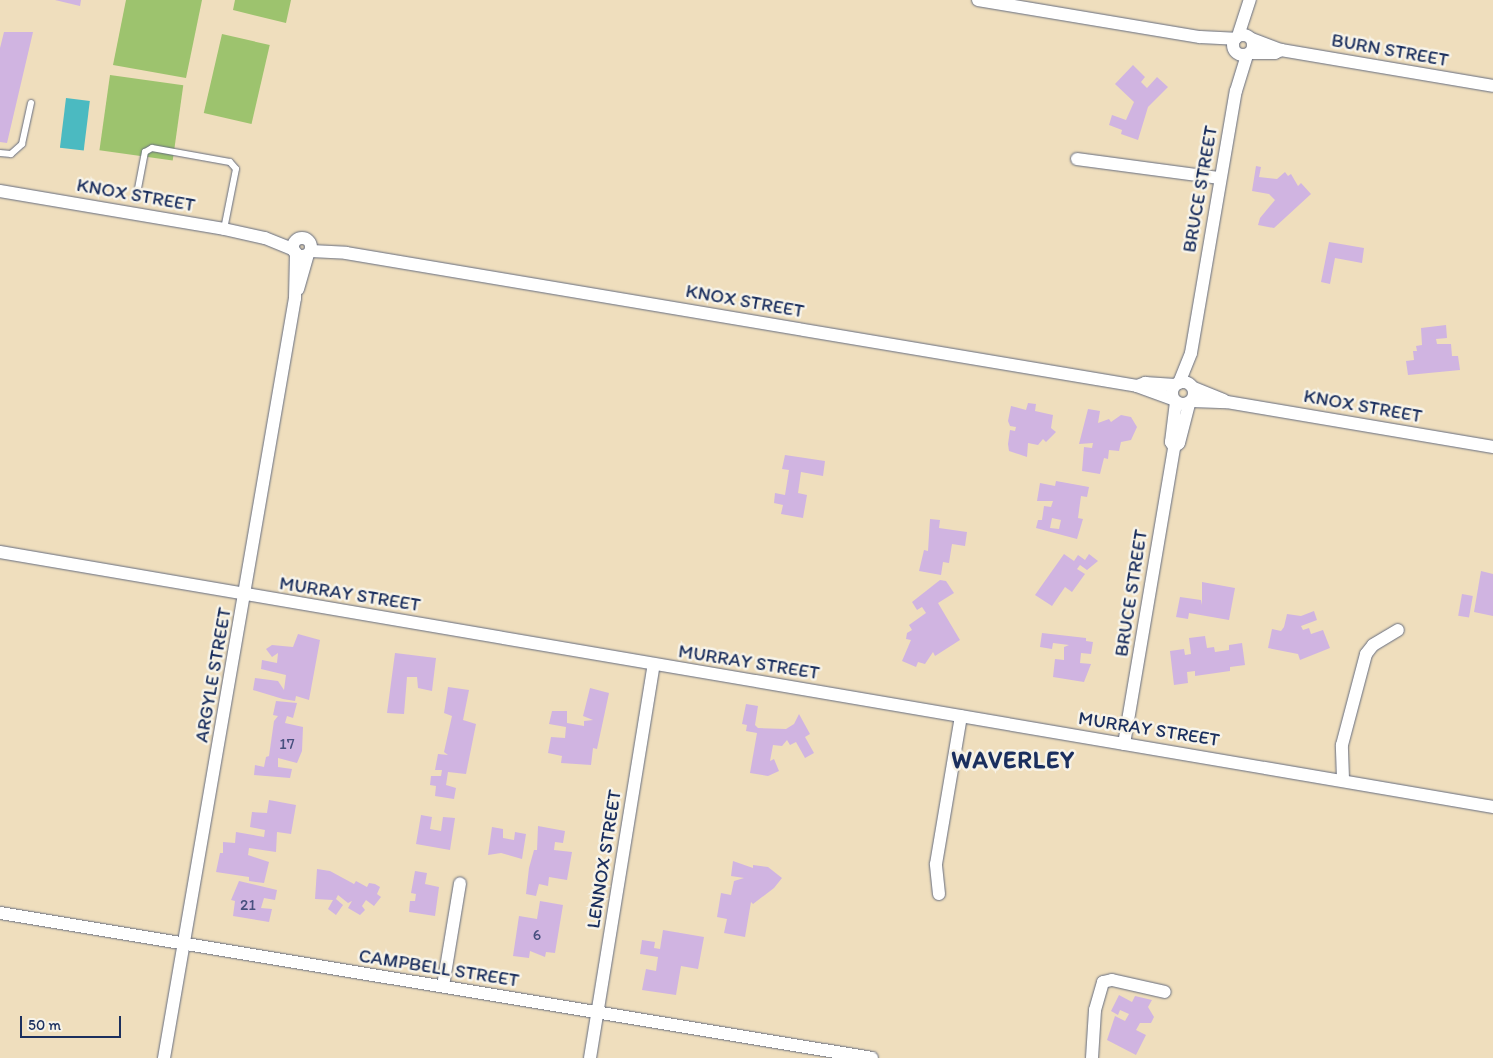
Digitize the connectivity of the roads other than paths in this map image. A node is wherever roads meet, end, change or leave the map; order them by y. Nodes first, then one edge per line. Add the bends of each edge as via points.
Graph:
1 (978, 0) edge
2 (1251, 0) edge
3 (1243, 45) junction
4 (1493, 86) edge
5 (31, 103) dead end
6 (0, 153) edge
7 (1077, 159) dead end
8 (1220, 178) junction
9 (0, 191) edge
10 (136, 199) dead end
11 (224, 229) junction
12 (265, 238) junction
13 (304, 251) junction
14 (1137, 386) junction
15 (1187, 391) junction
16 (1174, 400) junction
17 (1493, 447) edge
18 (1174, 448) junction
19 (0, 552) edge
20 (246, 595) junction
21 (1398, 630) dead end
22 (654, 665) junction
23 (961, 716) junction
24 (1124, 744) junction
25 (1343, 779) junction
26 (1493, 807) edge
27 (460, 883) dead end
28 (939, 894) dead end
29 (0, 913) edge
30 (182, 945) junction
31 (443, 986) junction
32 (1164, 992) dead end
33 (598, 1013) junction
34 (164, 1058) edge
35 (590, 1058) edge
36 (872, 1058) edge
37 (1092, 1058) edge

1 - 3 street, BURN STREET
2 - 3 street, BRUCE STREET
3 - 4 street, BURN STREET via 1275,53 1281,50
3 - 8 street, BRUCE STREET
5 - 6 lane via 22,144 11,154
7 - 8 street
8 - 15 street, BRUCE STREET
9 - 11 street, KNOX STREET
10 - 11 lane via 145,152 152,148 230,162 236,169
11 - 12 street, KNOX STREET
12 - 13 street, KNOX STREET
12 - 13 street, KNOX STREET via 299,238 294,243
13 - 14 street, KNOX STREET via 346,253
13 - 20 street, ARGYLE STREET
14 - 15 street, KNOX STREET via 1145,383
14 - 16 street, KNOX STREET
15 - 16 street, BRUCE STREET
15 - 17 street, KNOX STREET via 1226,402
15 - 18 street, BRUCE STREET via 1178,443
16 - 18 street, BRUCE STREET via 1171,442
18 - 24 street, BRUCE STREET
19 - 20 street, MURRAY STREET
20 - 22 street, MURRAY STREET
20 - 30 street, ARGYLE STREET
21 - 25 street via 1373,645 1366,654 1342,745
22 - 23 street, MURRAY STREET
22 - 33 street, LENNOX STREET
23 - 24 street, MURRAY STREET
23 - 28 street via 936,864
24 - 25 street, MURRAY STREET
25 - 26 street, MURRAY STREET
27 - 31 street
29 - 30 street, CAMPBELL STREET
30 - 31 street, CAMPBELL STREET
30 - 34 street, ARGYLE STREET
31 - 33 street, CAMPBELL STREET
32 - 37 street via 1112,980 1103,982 1095,1010
33 - 35 street, LENNOX STREET
33 - 36 street, CAMPBELL STREET

